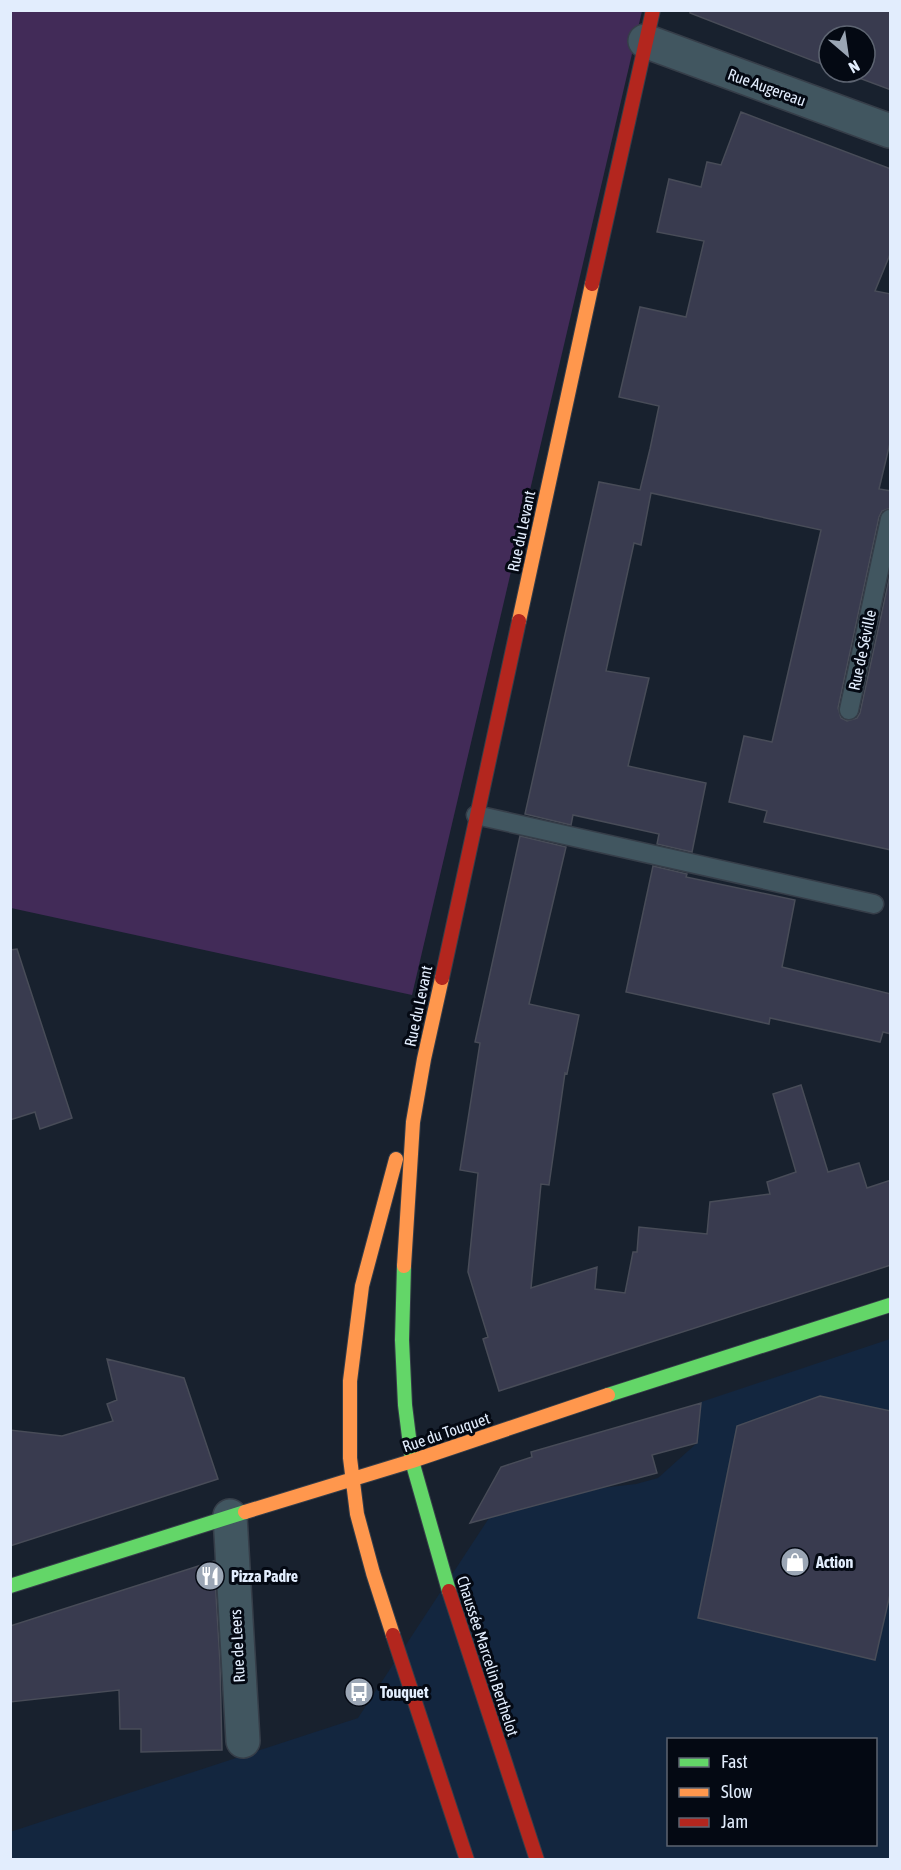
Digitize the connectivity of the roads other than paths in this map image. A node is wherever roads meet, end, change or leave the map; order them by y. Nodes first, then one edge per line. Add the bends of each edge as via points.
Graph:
1 (649, 26) edge
2 (891, 131) edge
3 (891, 519) edge
4 (849, 710) dead end
5 (476, 815) junction
6 (874, 904) dead end
7 (424, 1059) junction
8 (891, 1305) edge
9 (412, 1461) junction
10 (352, 1480) junction
11 (230, 1516) junction
12 (10, 1586) edge
13 (243, 1741) dead end
14 (467, 1860) edge
15 (537, 1860) edge

1 - 2 street, Rue Augereau
1 - 5 main road, Rue du Levant
3 - 4 lane, Rue de Séville
5 - 6 lane
5 - 7 main road, Rue du Levant
7 - 9 main road, Rue du Levant via 413,1122 403,1287 405,1405
7 - 10 main road, Rue du Levant via 362,1286 350,1381
8 - 9 main road, Rue du Touquet
9 - 10 main road, Rue du Touquet
9 - 15 main road, Chaussée Marcelin Berthelot via 440,1564
10 - 11 main road, Rue du Touquet
10 - 14 main road via 373,1573
11 - 12 main road, Rue du Touquet
11 - 13 street, Rue de Leers

